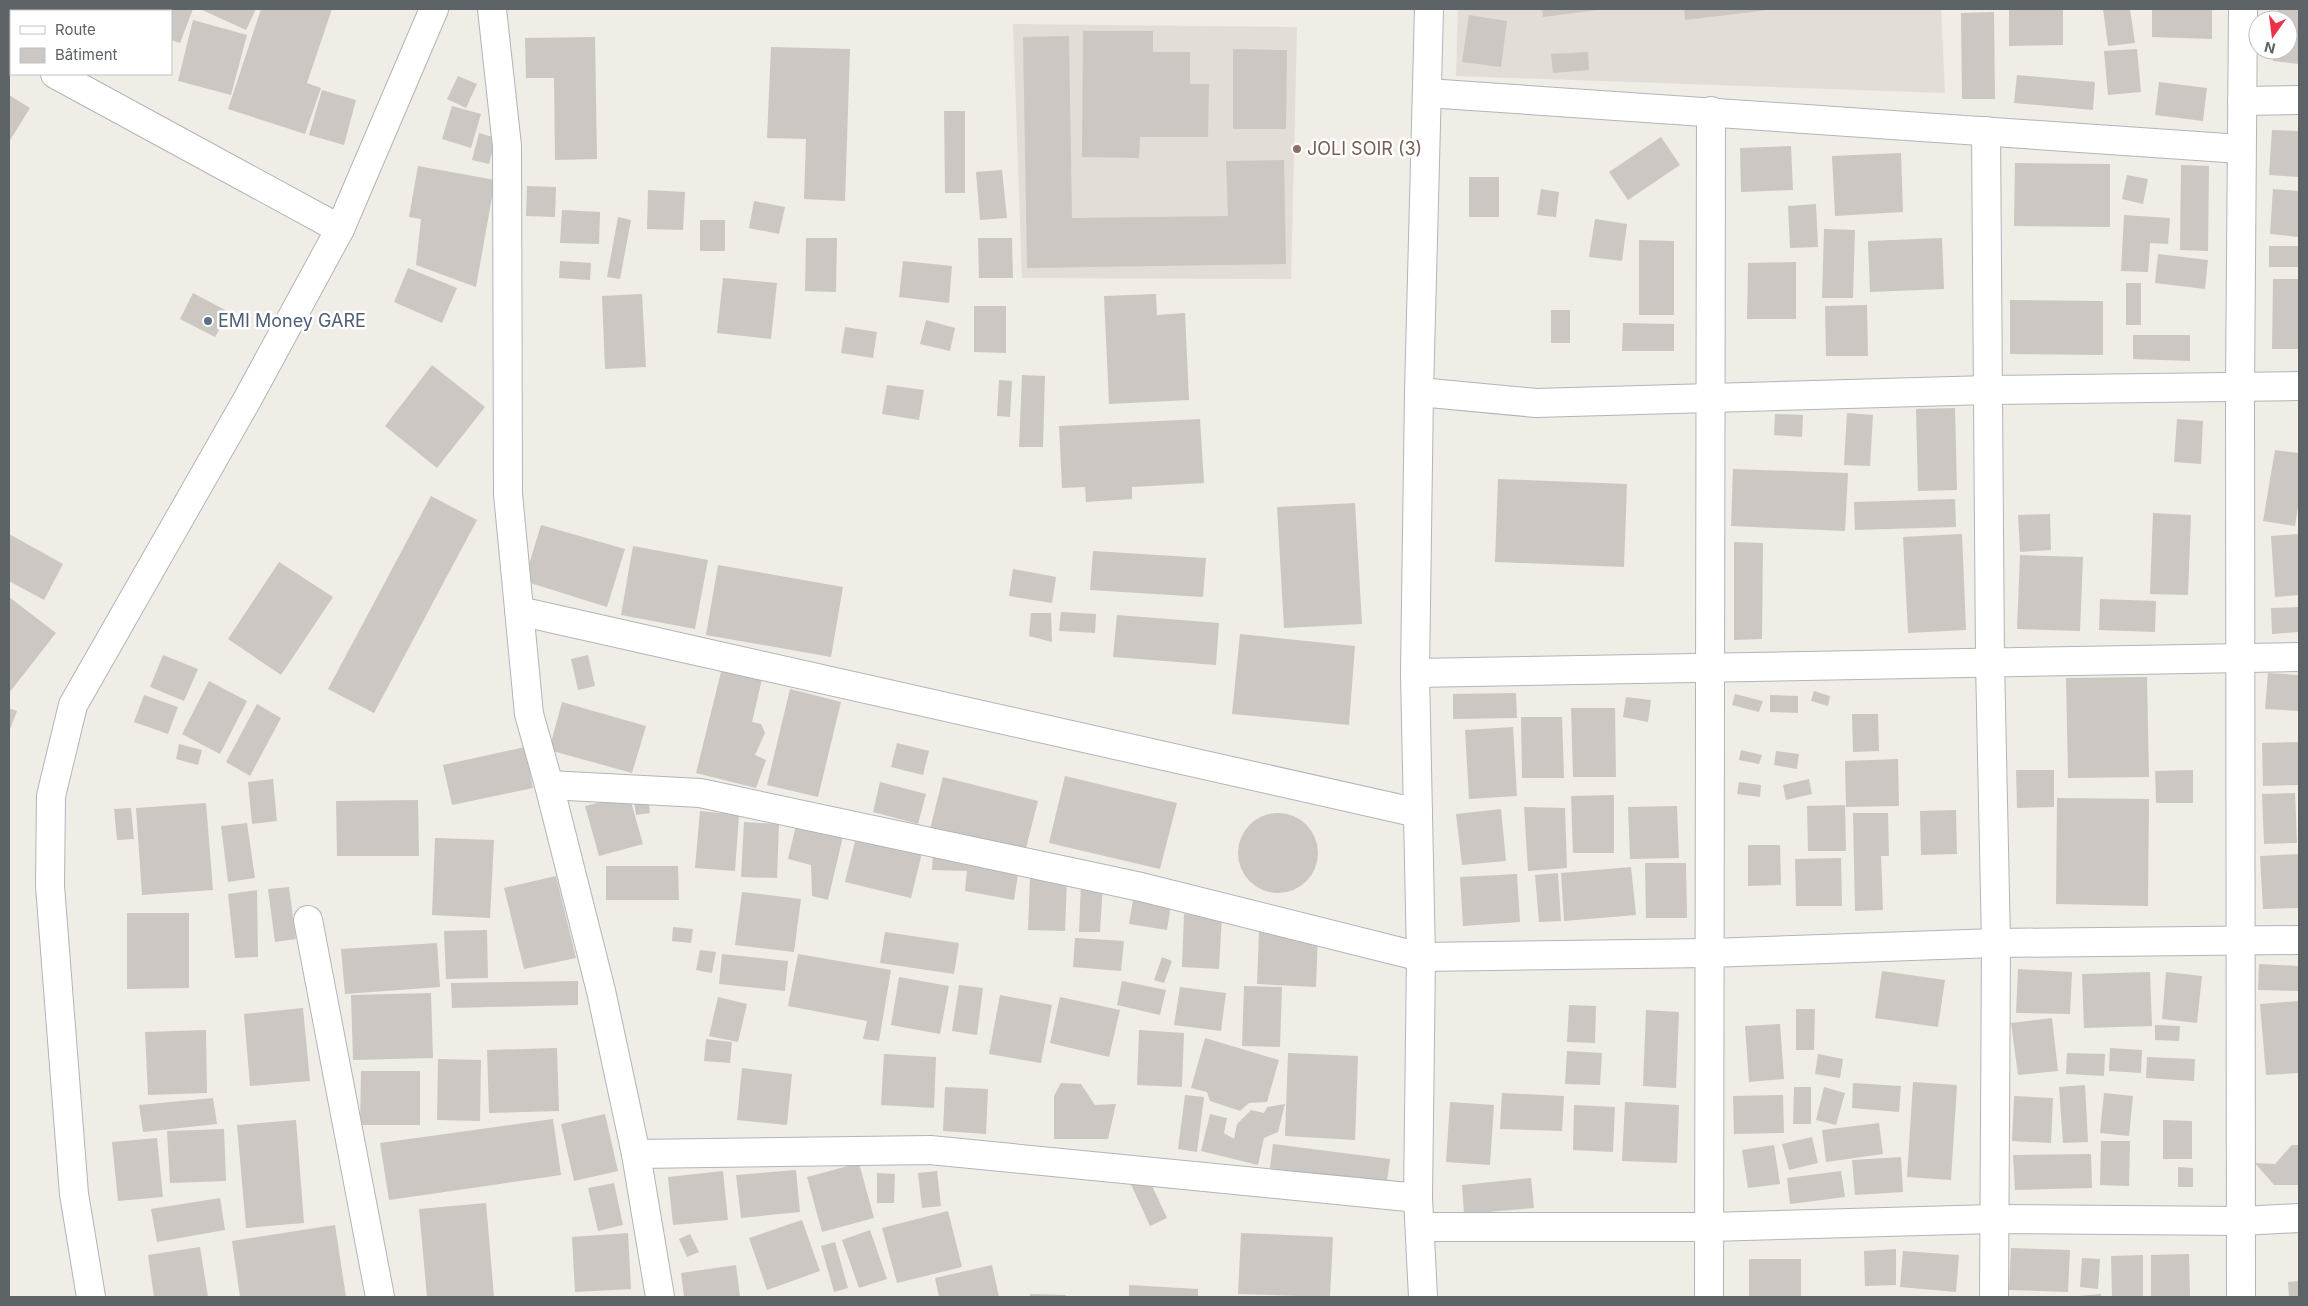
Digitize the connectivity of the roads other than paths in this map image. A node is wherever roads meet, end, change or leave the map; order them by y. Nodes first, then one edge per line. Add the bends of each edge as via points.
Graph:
1 (434, 9) edge
2 (492, 9) edge
3 (1429, 9) edge
4 (2243, 9) edge
5 (57, 75) edge
6 (1427, 93) junction
7 (2299, 100) edge
8 (2242, 101) junction
9 (1712, 111) junction
10 (1986, 131) junction
11 (2241, 149) junction
12 (340, 229) junction
13 (2299, 386) edge
14 (2240, 388) junction
15 (1988, 390) junction
16 (1418, 392) junction
17 (1711, 398) junction
18 (519, 611) junction
19 (2299, 657) edge
20 (2241, 658) junction
21 (1990, 661) junction
22 (1710, 668) junction
23 (1415, 673) junction
24 (550, 785) junction
25 (1418, 813) junction
26 (308, 920) dead end
27 (2299, 940) edge
28 (2240, 942) junction
29 (1996, 943) junction
30 (1710, 953) junction
31 (1421, 957) junction
32 (636, 1154) junction
33 (1418, 1198) junction
34 (2299, 1218) edge
35 (1993, 1219) junction
36 (2241, 1221) junction
37 (1420, 1227) junction
38 (1710, 1227) junction
39 (90, 1297) edge
40 (380, 1297) edge
41 (660, 1297) edge
42 (1423, 1297) edge
43 (1709, 1297) edge
44 (1994, 1297) edge
45 (2241, 1297) edge

1 - 12 street
2 - 18 street via 507,146 508,494
3 - 6 street
4 - 8 street
5 - 12 street
6 - 9 street
6 - 16 street
7 - 8 street
8 - 11 street
9 - 10 street
9 - 17 street
10 - 11 street
10 - 15 street
11 - 14 street
12 - 39 street via 74,705 51,796 50,886 74,1194
13 - 14 street
14 - 15 street
14 - 20 street
15 - 17 street
15 - 21 street
16 - 17 street via 1536,403
16 - 23 street
17 - 22 street
18 - 24 street via 529,714
18 - 25 street
19 - 20 street
20 - 21 street
20 - 28 street
21 - 22 street
21 - 29 street
22 - 23 street
22 - 30 street
23 - 25 street
24 - 31 street via 700,793 1141,887
24 - 32 street via 601,991
25 - 31 street
26 - 40 street
27 - 28 street
28 - 29 street
28 - 36 street
29 - 30 street
29 - 35 street
30 - 31 street
30 - 38 street
31 - 33 street
32 - 33 street via 930,1150
32 - 41 street
33 - 37 street
34 - 36 street
35 - 36 street
35 - 38 street
35 - 44 street
36 - 45 street
37 - 38 street
37 - 42 street
38 - 43 street

